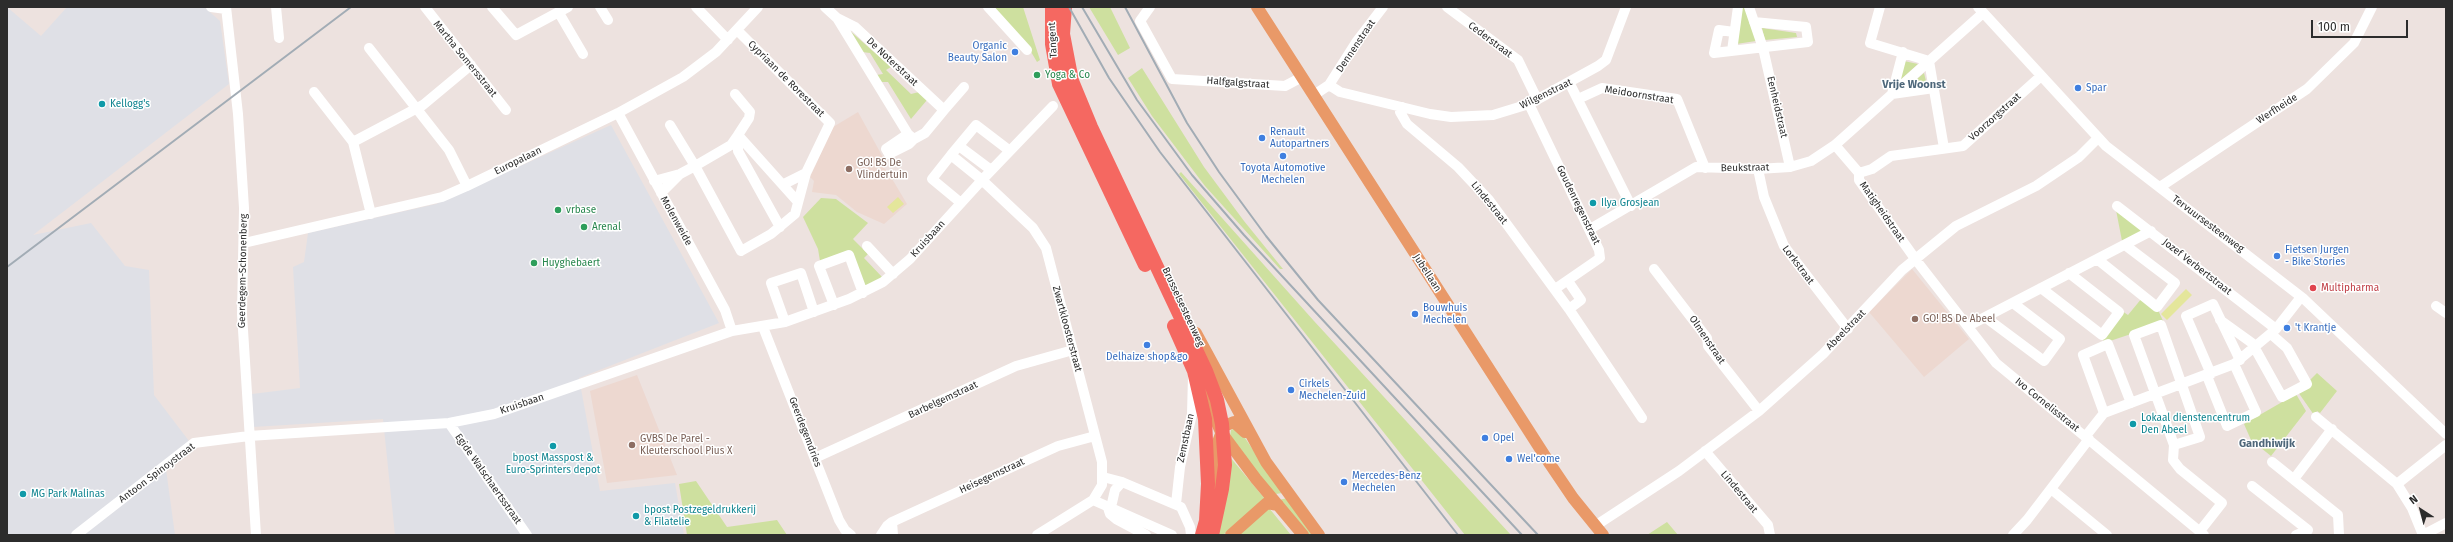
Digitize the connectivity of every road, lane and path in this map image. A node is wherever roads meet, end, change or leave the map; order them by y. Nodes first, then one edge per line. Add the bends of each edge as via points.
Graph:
1 (211, 7) edge
2 (276, 7) edge
3 (425, 7) edge
4 (492, 7) edge
5 (600, 7) edge
6 (696, 7) edge
7 (758, 7) edge
8 (824, 7) edge
9 (988, 7) edge
10 (1052, 7) edge
11 (1065, 7) edge
12 (1257, 7) edge
13 (1383, 7) edge
14 (1447, 7) edge
15 (1626, 7) edge
16 (1738, 7) edge
17 (1749, 7) edge
18 (1880, 7) edge
19 (2372, 7) edge
20 (226, 8) edge
21 (563, 10) edge
22 (1147, 10) edge
23 (1980, 10) edge
24 (837, 18) junction
25 (608, 20) dead end
26 (1754, 22) junction
27 (737, 30) junction
28 (1734, 32) junction
29 (279, 38) dead end
30 (728, 40) junction
31 (369, 48) dead end
32 (1763, 48) junction
33 (1027, 50) dead end
34 (1732, 51) junction
35 (1903, 52) junction
36 (583, 54) dead end
37 (1929, 61) junction
38 (471, 65) junction
39 (1062, 70) junction
40 (2041, 76) junction
41 (1302, 77) junction
42 (1570, 82) junction
43 (1329, 85) junction
44 (964, 87) dead end
45 (1934, 88) junction
46 (314, 92) dead end
47 (734, 94) dead end
48 (1892, 94) junction
49 (1314, 95) junction
50 (1578, 99) junction
51 (1533, 102) junction
52 (1053, 106) dead end
53 (1402, 107) junction
54 (417, 109) junction
55 (506, 110) dead end
56 (944, 110) junction
57 (1084, 111) junction
58 (618, 113) junction
59 (670, 125) dead end
60 (738, 135) junction
61 (2098, 138) junction
62 (353, 142) junction
63 (1835, 145) junction
64 (959, 146) junction
65 (1944, 148) junction
66 (1010, 151) junction
67 (952, 155) junction
68 (695, 166) junction
69 (1790, 167) junction
70 (1705, 168) junction
71 (1758, 169) junction
72 (991, 170) junction
73 (806, 173) junction
74 (1859, 173) junction
75 (680, 174) junction
76 (982, 180) junction
77 (654, 181) junction
78 (784, 184) junction
79 (467, 186) junction
80 (2160, 187) junction
81 (661, 193) junction
82 (798, 202) junction
83 (961, 203) junction
84 (1631, 206) junction
85 (2117, 206) dead end
86 (371, 214) junction
87 (780, 227) junction
88 (1590, 229) junction
89 (2151, 231) junction
90 (244, 243) junction
91 (2126, 245) junction
92 (867, 246) dead end
93 (2097, 259) junction
94 (1916, 260) junction
95 (1654, 269) dead end
96 (2070, 273) junction
97 (893, 274) junction
98 (1568, 281) junction
99 (2041, 288) junction
100 (1555, 289) junction
101 (863, 293) junction
102 (2301, 297) junction
103 (2013, 303) junction
104 (834, 305) junction
105 (2436, 306) dead end
106 (1569, 308) junction
107 (814, 312) junction
108 (2446, 313) edge
109 (1985, 317) junction
110 (2220, 320) junction
111 (785, 322) junction
112 (1968, 326) junction
113 (763, 327) junction
114 (1848, 329) junction
115 (732, 331) junction
116 (2273, 331) junction
117 (2255, 348) junction
118 (1073, 350) junction
119 (2237, 362) junction
120 (2209, 375) junction
121 (1192, 377) junction
122 (2182, 384) junction
123 (2156, 394) junction
124 (1231, 401) junction
125 (2131, 403) junction
126 (1211, 409) junction
127 (1759, 411) junction
128 (2104, 413) junction
129 (2316, 417) dead end
130 (1642, 418) dead end
131 (449, 423) junction
132 (2332, 430) junction
133 (1221, 432) junction
134 (2446, 434) edge
135 (249, 436) junction
136 (1095, 436) junction
137 (2087, 438) junction
138 (2174, 445) junction
139 (2446, 445) edge
140 (1705, 452) junction
141 (815, 458) junction
142 (1266, 462) junction
143 (2272, 462) dead end
144 (1103, 477) junction
145 (2294, 479) junction
146 (1122, 482) junction
147 (2397, 484) junction
148 (2252, 486) dead end
149 (2051, 489) junction
150 (1095, 498) junction
151 (1176, 504) junction
152 (1110, 505) junction
153 (1278, 505) junction
154 (892, 522) junction
155 (2446, 523) edge
156 (1209, 529) edge
157 (1599, 530) edge
158 (2202, 533) edge
159 (76, 535) edge
160 (256, 535) edge
161 (527, 535) edge
162 (851, 535) edge
163 (881, 535) edge
164 (893, 535) edge
165 (1037, 535) edge
166 (1146, 535) edge
167 (1172, 535) edge
168 (1191, 535) edge
169 (1231, 535) edge
170 (1303, 535) edge
171 (1319, 535) edge
172 (1770, 535) edge
173 (2013, 535) edge
174 (2107, 535) edge
175 (2296, 535) edge
176 (2339, 535) edge
177 (2423, 535) edge

1 - 20 street
2 - 29 street
3 - 38 street, Martha Somersstraat
4 - 21 street via 516,36
5 - 25 street
6 - 30 street
7 - 27 street, Europalaan
8 - 24 street, De Noterstraat
9 - 33 street
10 - 39 highway, Tangent via 1052,44
11 - 39 highway, Tangent
12 - 41 main road, Jubellaan
13 - 43 street, Dennenstraat via 1357,41
14 - 51 street, Cederstraat via 1518,60
15 - 42 street, Wilgenstraat via 1606,60 1587,74
16 - 28 street
17 - 26 street, Eenheidstraat
18 - 35 street via 1870,43
19 - 80 street, Werfheide via 2354,43 2307,89
20 - 90 street, Geerdegem-Schonenberg via 238,120
21 - 36 street
22 - 41 street, Halfgalgstraat via 1140,22 1172,79 1285,86
23 - 37 street, Beukstraat
23 - 40 street, Tervuursesteenweg
24 - 56 street, De Noterstraat via 855,27
24 - 56 street, De Noterstraat via 911,136 925,133
26 - 32 street, Eenheidstraat
26 - 32 street via 1806,27 1808,42
27 - 30 street, Europalaan
27 - 73 street, Cypriaan de Rorestraat via 830,123
28 - 34 street
28 - 34 street via 1719,30 1714,53
30 - 58 street, Europalaan via 683,77
31 - 54 street
32 - 34 street
32 - 69 street, Eenheidstraat
35 - 37 street
35 - 48 street
37 - 45 street
37 - 48 street, Beukstraat
38 - 54 street
38 - 55 street, Martha Somersstraat
39 - 57 highway, Brusselsesteenweg
39 - 121 highway, Brusselsesteenweg via 1063,96
40 - 61 street, Tervuursesteenweg
40 - 65 street, Voorzorgstraat via 1963,146
41 - 49 main road, Jubellaan
42 - 50 street
42 - 51 street, Wilgenstraat
43 - 49 street
43 - 53 street, Wilgenstraat via 1340,92
44 - 56 street, De Noterstraat
45 - 48 street
45 - 65 street
46 - 62 street
47 - 60 street via 750,112
48 - 63 street, Beukstraat
49 - 157 main road, Jubellaan via 1553,470
50 - 70 street, Meidoornstraat via 1602,88 1677,99
50 - 84 street
51 - 53 street, Wilgenstraat via 1493,115 1470,117 1430,114
51 - 88 street, Goudenregenstraat
52 - 66 street, Kruisbaan
53 - 100 street, Lindestraat via 1400,112 1406,124 1458,167 1490,200
54 - 62 street
54 - 79 street via 449,150
57 - 124 main road, Brusselsesteenweg via 1135,204
57 - 156 highway via 1212,385 1222,424 1224,477
58 - 77 street, Molenweide
58 - 79 street, Europalaan
59 - 68 street
60 - 68 street via 731,146
60 - 78 street
60 - 87 street via 738,151
61 - 80 street, Tervuursesteenweg
61 - 94 street, Abeelstraat via 2079,156 2036,186 1956,226
62 - 86 street
63 - 69 street, Beukstraat via 1811,161
63 - 74 street, Matigheidstraat
64 - 66 street via 976,125
64 - 67 street
64 - 72 street
65 - 74 street, Voorzorgstraat via 1891,156 1872,169
66 - 72 street, Kruisbaan
67 - 76 street
67 - 83 street via 932,179
68 - 75 street
68 - 87 street, Cypriaan de Rorestraat via 741,250
69 - 71 street, Beukstraat
70 - 71 street, Beukstraat
70 - 84 street, Beukstraat via 1696,167
71 - 114 street, Lorkstraat via 1764,197 1784,246
72 - 76 street, Kruisbaan
73 - 78 street
73 - 82 street, Cypriaan de Rorestraat
74 - 94 street, Matigheidstraat via 1859,180
75 - 77 street
75 - 81 street
76 - 83 street, Kruisbaan
76 - 118 street, Zwartkloosterstraat via 1033,228 1046,248
77 - 81 street, Molenweide
78 - 82 street
79 - 86 street, Europalaan via 442,197
80 - 102 street, Tervuursesteenweg
81 - 115 street, Molenweide via 725,310
82 - 87 street, Cypriaan de Rorestraat via 795,214
83 - 97 street, Kruisbaan
84 - 88 street, Beukstraat
85 - 89 street, Jozef Verbertstraat
86 - 90 street, Europalaan
88 - 98 street, Goudenregenstraat via 1600,258
89 - 91 street
89 - 116 street, Jozef Verbertstraat
90 - 135 street, Geerdegem-Schonenberg via 242,314
91 - 93 street
91 - 93 street via 2175,283 2157,307
92 - 97 street
93 - 96 street
94 - 112 street, Ivo Cornelisstraat
94 - 114 street, Abeelstraat via 1902,270
95 - 127 street, Olmenstraat via 1708,338 1708,346
96 - 99 street
96 - 99 street via 2119,312 2102,335
97 - 101 street, Kruisbaan
98 - 100 street, Goudenregenstraat
98 - 106 street via 1581,300
99 - 103 street
100 - 106 street, Lindestraat
101 - 104 street, Kruisbaan
101 - 104 street via 849,255 819,266
102 - 116 street
102 - 134 street, Tervuursesteenweg
103 - 109 street
103 - 109 street via 2060,338 2044,361
104 - 107 street, Kruisbaan
105 - 108 street
106 - 130 street, Lindestraat
107 - 111 street, Kruisbaan
107 - 111 street via 801,272 771,283
109 - 112 street
110 - 117 street, Jozef Verbertstraat via 2252,343
110 - 119 street, Jozef Verbertstraat
110 - 120 street, Jozef Verbertstraat via 2213,304 2186,316
111 - 113 street, Kruisbaan
112 - 137 street, Ivo Cornelisstraat via 1996,363
113 - 115 street, Kruisbaan
113 - 141 street, Geerdegemdries
114 - 127 street, Abeelstraat
115 - 131 street, Kruisbaan via 494,414
116 - 117 street
116 - 117 street, Jozef Verbertstraat via 2287,348 2307,384 2282,397
117 - 119 street
118 - 136 street, Zwartkloosterstraat
118 - 141 street, Barbelgemstraat via 1016,366
119 - 120 street
119 - 120 street, Jozef Verbertstraat via 2256,412 2227,426
120 - 122 street
121 - 126 main road, Brusselsesteenweg
121 - 151 street, Zemstbaan via 1192,414 1180,467
121 - 156 highway via 1207,435
122 - 123 street
122 - 123 street via 2161,325 2134,335
122 - 138 street via 2200,437
123 - 125 street
123 - 138 street
124 - 126 main road via 1230,408 1225,414 1218,415
124 - 142 main road, Brusselsesteenweg
125 - 128 street
125 - 128 street via 2108,344 2083,355
126 - 133 main road, Brusselsesteenweg
127 - 140 street, Abeelstraat
128 - 137 street
129 - 132 street
131 - 135 street, Kruisbaan
131 - 161 street, Egide Walschaertsstraat
132 - 145 street
132 - 147 street
133 - 142 main road via 1226,424 1237,424
133 - 153 main road, Brusselsesteenweg
133 - 156 main road
135 - 159 street, Antoon Spinoystraat via 194,443
135 - 160 street, Geerdegem-Schonenberg
136 - 144 street, Zwartkloosterstraat
136 - 154 street, Heisegemstraat via 1058,446
137 - 149 street
137 - 158 street, Ivo Cornelisstraat
138 - 158 street, Ivo Cornelisstraat via 2173,460 2180,469 2222,503
139 - 147 street
140 - 157 street, Abeelstraat
140 - 172 street, Lindestraat via 1768,525
141 - 162 street, Geerdegemdries via 839,520
142 - 171 main road, Brusselsesteenweg
143 - 145 street
144 - 146 street
144 - 150 street, Zwartkloosterstraat
145 - 176 street via 2338,515
146 - 151 street
146 - 152 street via 1115,490
147 - 177 street via 2412,508
148 - 175 street via 2308,530
149 - 173 street
149 - 174 street
150 - 152 street
150 - 165 street
151 - 168 street via 1181,507 1187,519
152 - 166 street via 1110,514 1116,519
152 - 167 street
153 - 169 main road via 1267,503
153 - 170 main road, Brusselsesteenweg
154 - 163 street, Heisegemstraat
154 - 164 street
155 - 177 street

